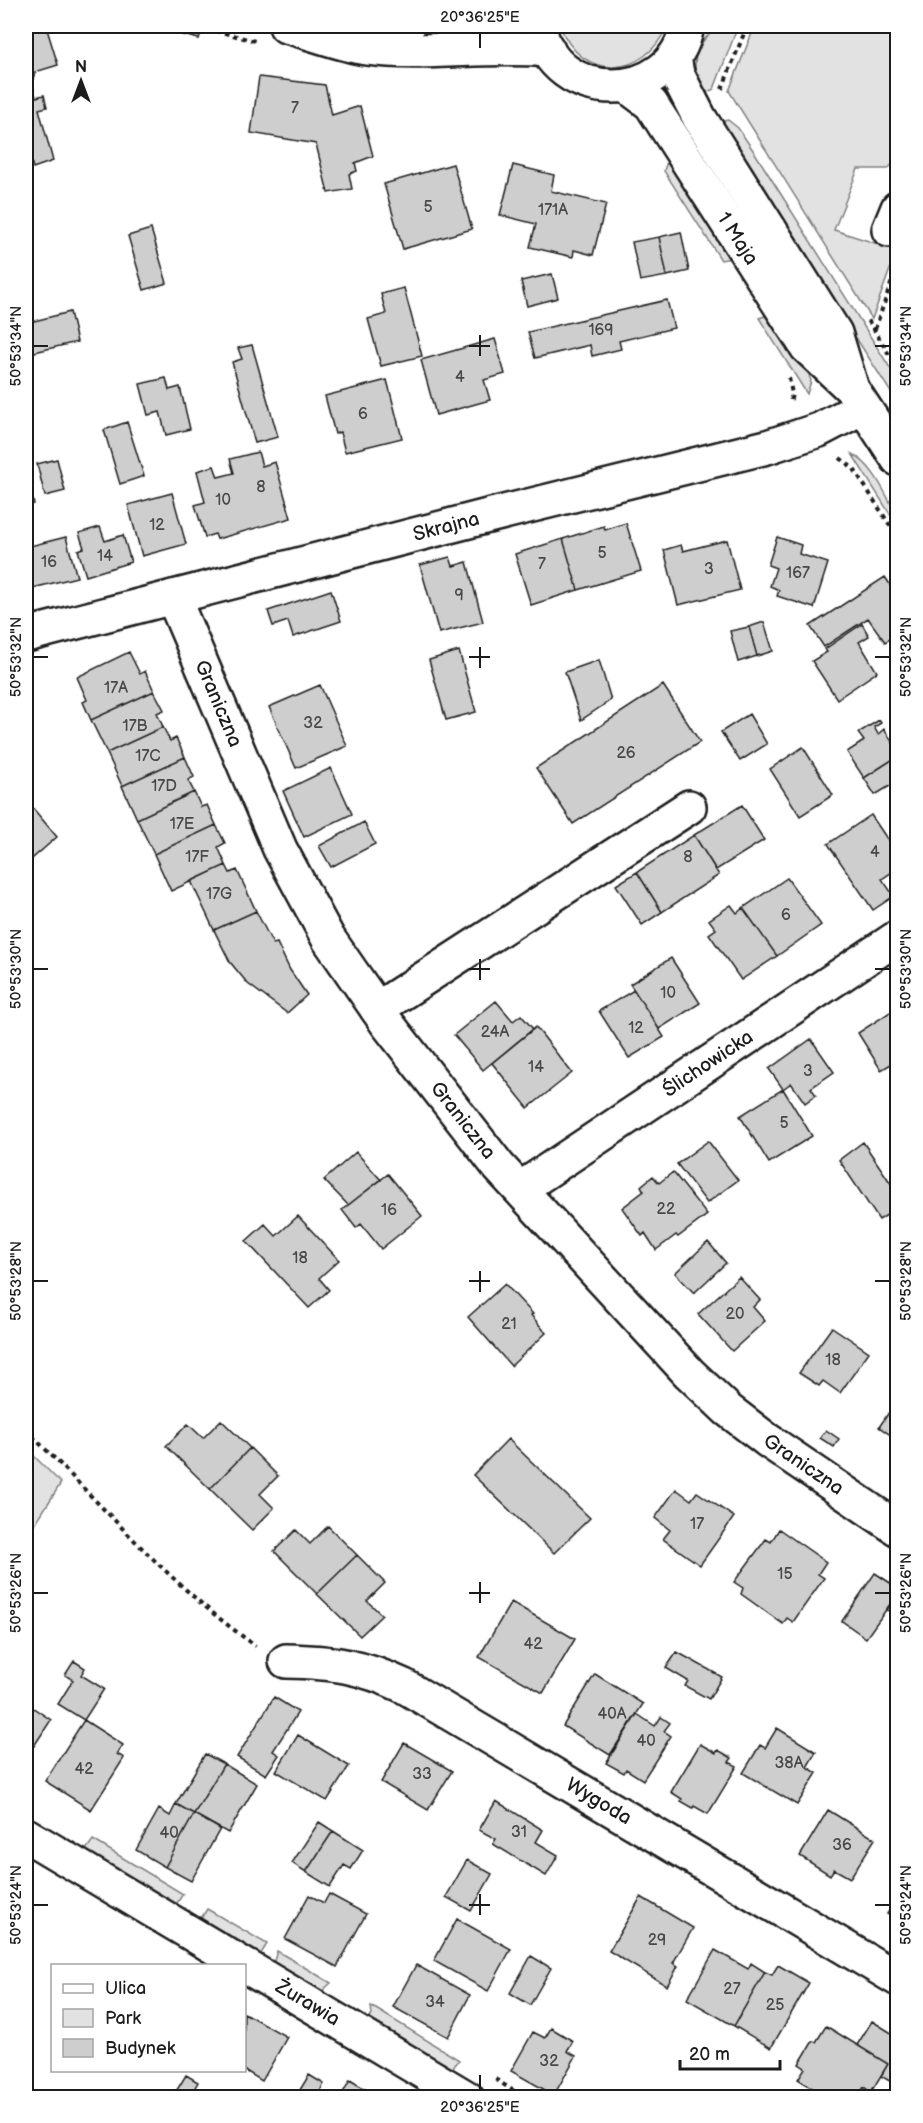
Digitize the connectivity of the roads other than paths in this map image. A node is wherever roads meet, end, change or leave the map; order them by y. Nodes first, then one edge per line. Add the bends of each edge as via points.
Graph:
1 (286, 26) edge
2 (373, 26) edge
3 (408, 26) edge
4 (685, 34) edge
5 (544, 38) edge
6 (627, 86) junction
7 (857, 398) junction
8 (897, 459) edge
9 (173, 597) junction
10 (26, 635) edge
11 (689, 807) dead end
12 (897, 938) edge
13 (376, 1010) junction
14 (520, 1189) junction
15 (897, 1529) edge
16 (286, 1661) road end
17 (26, 1835) edge
18 (243, 1964) edge
19 (246, 1966) edge
20 (897, 1979) edge
21 (467, 2097) edge

1 - 5 street via 366,48 530,48
2 - 3 street
4 - 6 street via 653,76
4 - 7 street, 1 Maja via 677,74 699,117 834,333
5 - 6 street via 562,68 581,81 604,87
6 - 7 street, 1 Maja via 651,104 807,347
7 - 8 street, 1 Maja
7 - 9 street, Skrajna via 819,430 767,447
9 - 10 street, Skrajna
9 - 13 street, Graniczna via 280,849 328,938
11 - 13 street
12 - 14 street, Ślichowicka
13 - 14 street, Graniczna
14 - 15 street, Graniczna via 689,1373 728,1410
16 - 20 street, Wygoda via 344,1665 375,1672 404,1686
17 - 18 street, Żurawia
19 - 21 street, Żurawia

